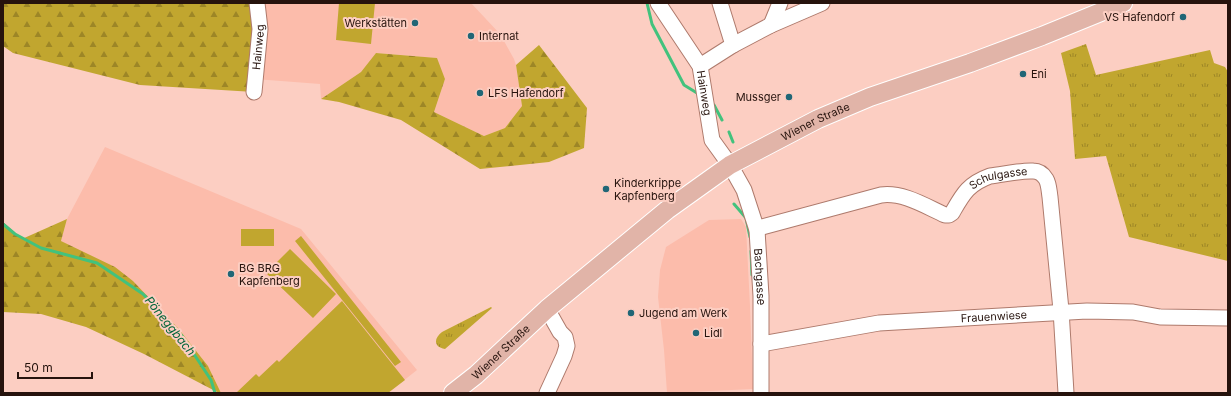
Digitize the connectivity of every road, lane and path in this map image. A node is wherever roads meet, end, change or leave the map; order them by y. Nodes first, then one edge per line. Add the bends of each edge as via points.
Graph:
1 (257, 3) edge
2 (658, 3) edge
3 (720, 3) edge
4 (780, 3) edge
5 (822, 3) edge
6 (1123, 3) edge
7 (771, 25) junction
8 (733, 45) junction
9 (700, 66) junction
10 (254, 92) dead end
11 (730, 165) junction
12 (757, 230) junction
13 (547, 309) junction
14 (1062, 313) junction
15 (1228, 318) edge
16 (761, 344) junction
17 (452, 393) edge
18 (547, 393) edge
19 (761, 393) edge
20 (1066, 393) edge

1 - 10 street, Hainweg via 260,29
2 - 9 street, Hainweg
3 - 8 street
4 - 7 street
5 - 7 street
6 - 11 main road, Wiener Straße via 970,63 870,97 818,120
7 - 8 street
8 - 9 street
9 - 11 street, Hainweg via 712,140
11 - 12 street, Bachgasse via 744,190
11 - 13 main road, Wiener Straße via 667,210
12 - 14 street, Schulgasse via 890,194 949,215 967,189 985,178 1029,171 1038,172 1048,182
12 - 16 street, Bachgasse
13 - 17 main road, Wiener Straße via 476,375
13 - 18 street via 565,337 567,346
14 - 15 street, Frauenwiese via 1133,312 1160,317
14 - 16 street, Frauenwiese via 879,323
14 - 20 street, Schulgasse
16 - 19 street, Bachgasse

